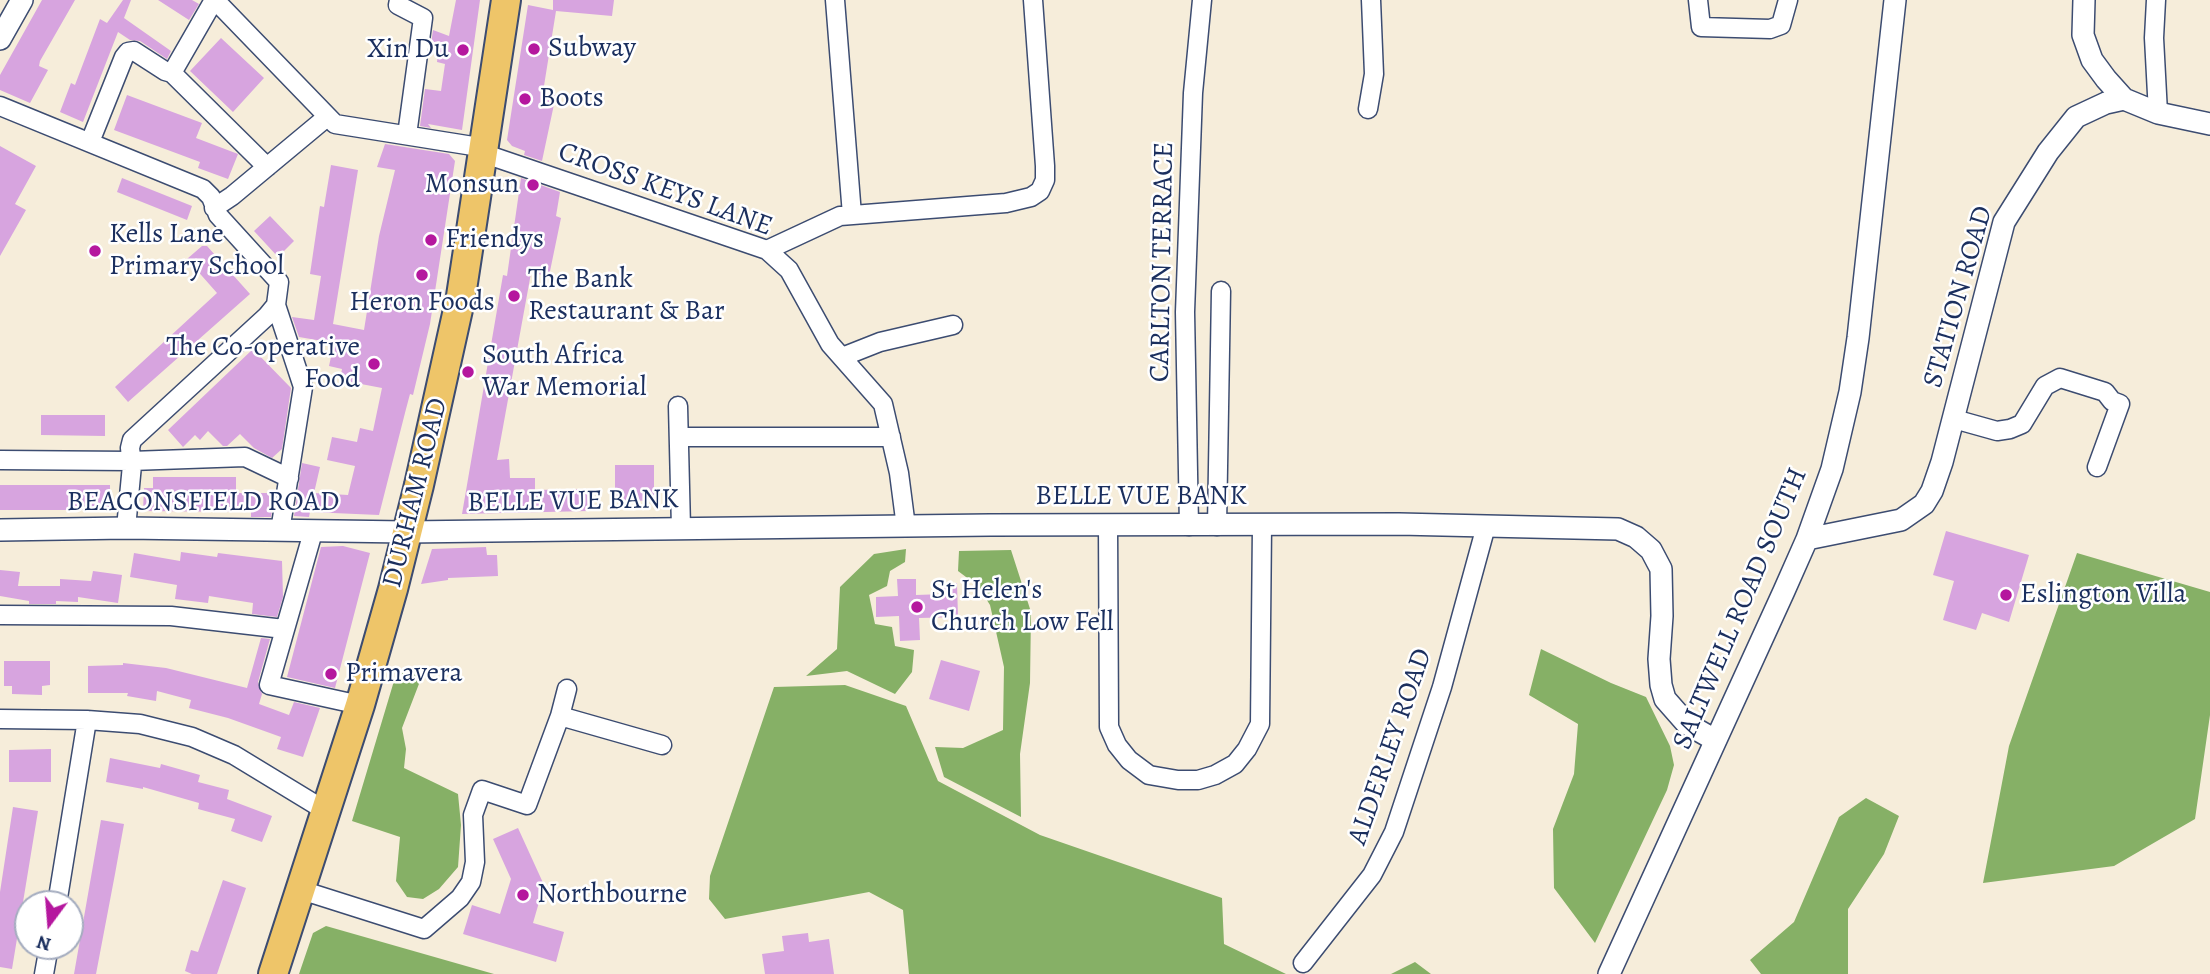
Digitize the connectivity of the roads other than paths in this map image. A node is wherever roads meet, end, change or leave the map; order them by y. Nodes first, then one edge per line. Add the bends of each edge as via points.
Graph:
1 (22, 0) edge
2 (215, 0) edge
3 (399, 0) edge
4 (506, 0) edge
5 (835, 0) edge
6 (1032, 0) edge
7 (1202, 0) edge
8 (1371, 0) edge
9 (1698, 0) edge
10 (1788, 0) edge
11 (1895, 0) edge
12 (2084, 0) edge
13 (2156, 0) edge
14 (0, 39) edge
15 (172, 73) junction
16 (2124, 99) junction
17 (0, 106) edge
18 (1368, 109) dead end
19 (2158, 113) junction
20 (327, 117) junction
21 (2203, 123) edge
22 (407, 135) junction
23 (90, 142) junction
24 (484, 151) junction
25 (267, 167) junction
26 (214, 208) junction
27 (852, 215) junction
28 (767, 250) junction
29 (1221, 292) dead end
30 (276, 305) junction
31 (953, 326) dead end
32 (842, 357) junction
33 (678, 405) dead end
34 (1954, 419) junction
35 (679, 437) junction
36 (891, 437) junction
37 (0, 460) edge
38 (131, 461) junction
39 (2097, 467) dead end
40 (289, 478) junction
41 (1108, 525) junction
42 (1189, 526) junction
43 (1217, 526) junction
44 (1262, 526) junction
45 (1486, 526) junction
46 (906, 527) junction
47 (126, 528) junction
48 (681, 528) junction
49 (0, 530) edge
50 (280, 531) junction
51 (313, 531) junction
52 (406, 532) junction
53 (1807, 539) junction
54 (0, 615) edge
55 (284, 629) junction
56 (567, 690) dead end
57 (360, 705) junction
58 (560, 716) junction
59 (0, 719) edge
60 (87, 720) junction
61 (1715, 740) junction
62 (662, 746) dead end
63 (326, 811) junction
64 (59, 890) edge
65 (300, 890) junction
66 (1303, 963) dead end
67 (273, 974) edge
68 (1609, 974) edge

1 - 14 street
2 - 15 street
2 - 20 street
3 - 22 street via 398,5 423,18
4 - 24 main road, DURHAM ROAD
5 - 27 street
6 - 27 street via 1045,166 1040,191 1006,203
7 - 42 street, CARLTON TERRACE via 1193,93 1185,312
8 - 18 street via 1374,74
9 - 10 street via 1701,27 1770,29 1781,25
11 - 53 street, SALTWELL ROAD SOUTH via 1850,391 1832,469
12 - 16 street via 2083,35 2092,60
13 - 19 street
15 - 23 street via 128,51
15 - 25 street
16 - 19 street
16 - 34 street, STATION ROAD via 2076,117 2004,222
17 - 23 street
19 - 21 street
20 - 22 street, CROSS KEYS LANE via 335,124
20 - 25 street
22 - 24 street, CROSS KEYS LANE
23 - 26 street via 203,188
24 - 28 street, CROSS KEYS LANE
24 - 52 main road, DURHAM ROAD via 454,334
25 - 26 street
26 - 30 street via 279,282
27 - 28 street via 827,220
28 - 32 street, CROSS KEYS LANE via 789,270 821,330
29 - 43 street
30 - 38 street via 138,433 130,448
30 - 40 street via 303,387
31 - 32 street via 880,342
32 - 36 street, CROSS KEYS LANE via 883,404
33 - 35 street
34 - 39 street via 1997,431 2010,429 2022,424 2045,386 2060,379 2105,391 2120,404
34 - 53 street, STATION ROAD via 1924,504 1901,520
35 - 36 street
35 - 48 street
36 - 46 street, CROSS KEYS LANE
37 - 38 street
38 - 40 street via 244,457
38 - 47 street
40 - 50 street
41 - 42 street, BELLE VUE BANK
41 - 44 street via 1109,726 1129,760 1149,775 1178,780 1198,780 1235,764 1261,724
41 - 46 street, BELLE VUE BANK
42 - 43 street, BELLE VUE BANK
43 - 44 street, BELLE VUE BANK
44 - 45 street, BELLE VUE BANK
45 - 61 street, BELLE VUE BANK via 1618,529 1651,550 1661,569 1659,659 1665,699 1687,724
45 - 66 street, ALDERLEY ROAD via 1442,687 1394,832 1372,875
46 - 48 street, BELLE VUE BANK
47 - 49 street, BEACONSFIELD ROAD
47 - 50 street, BEACONSFIELD ROAD
48 - 52 street, BELLE VUE BANK
50 - 51 street, BEACONSFIELD ROAD
51 - 52 street, BEACONSFIELD ROAD
51 - 55 street
52 - 57 main road, DURHAM ROAD
53 - 61 street, SALTWELL ROAD SOUTH
54 - 55 street via 171,616
55 - 57 street via 269,685
56 - 58 street
57 - 63 main road, DURHAM ROAD
58 - 62 street
58 - 65 street via 527,805 482,790 473,815 471,882 460,898 424,929
59 - 60 street
60 - 63 street via 140,724 192,737 234,755
60 - 64 street
61 - 68 street, SALTWELL ROAD SOUTH
63 - 65 main road, DURHAM ROAD
65 - 67 main road, DURHAM ROAD

